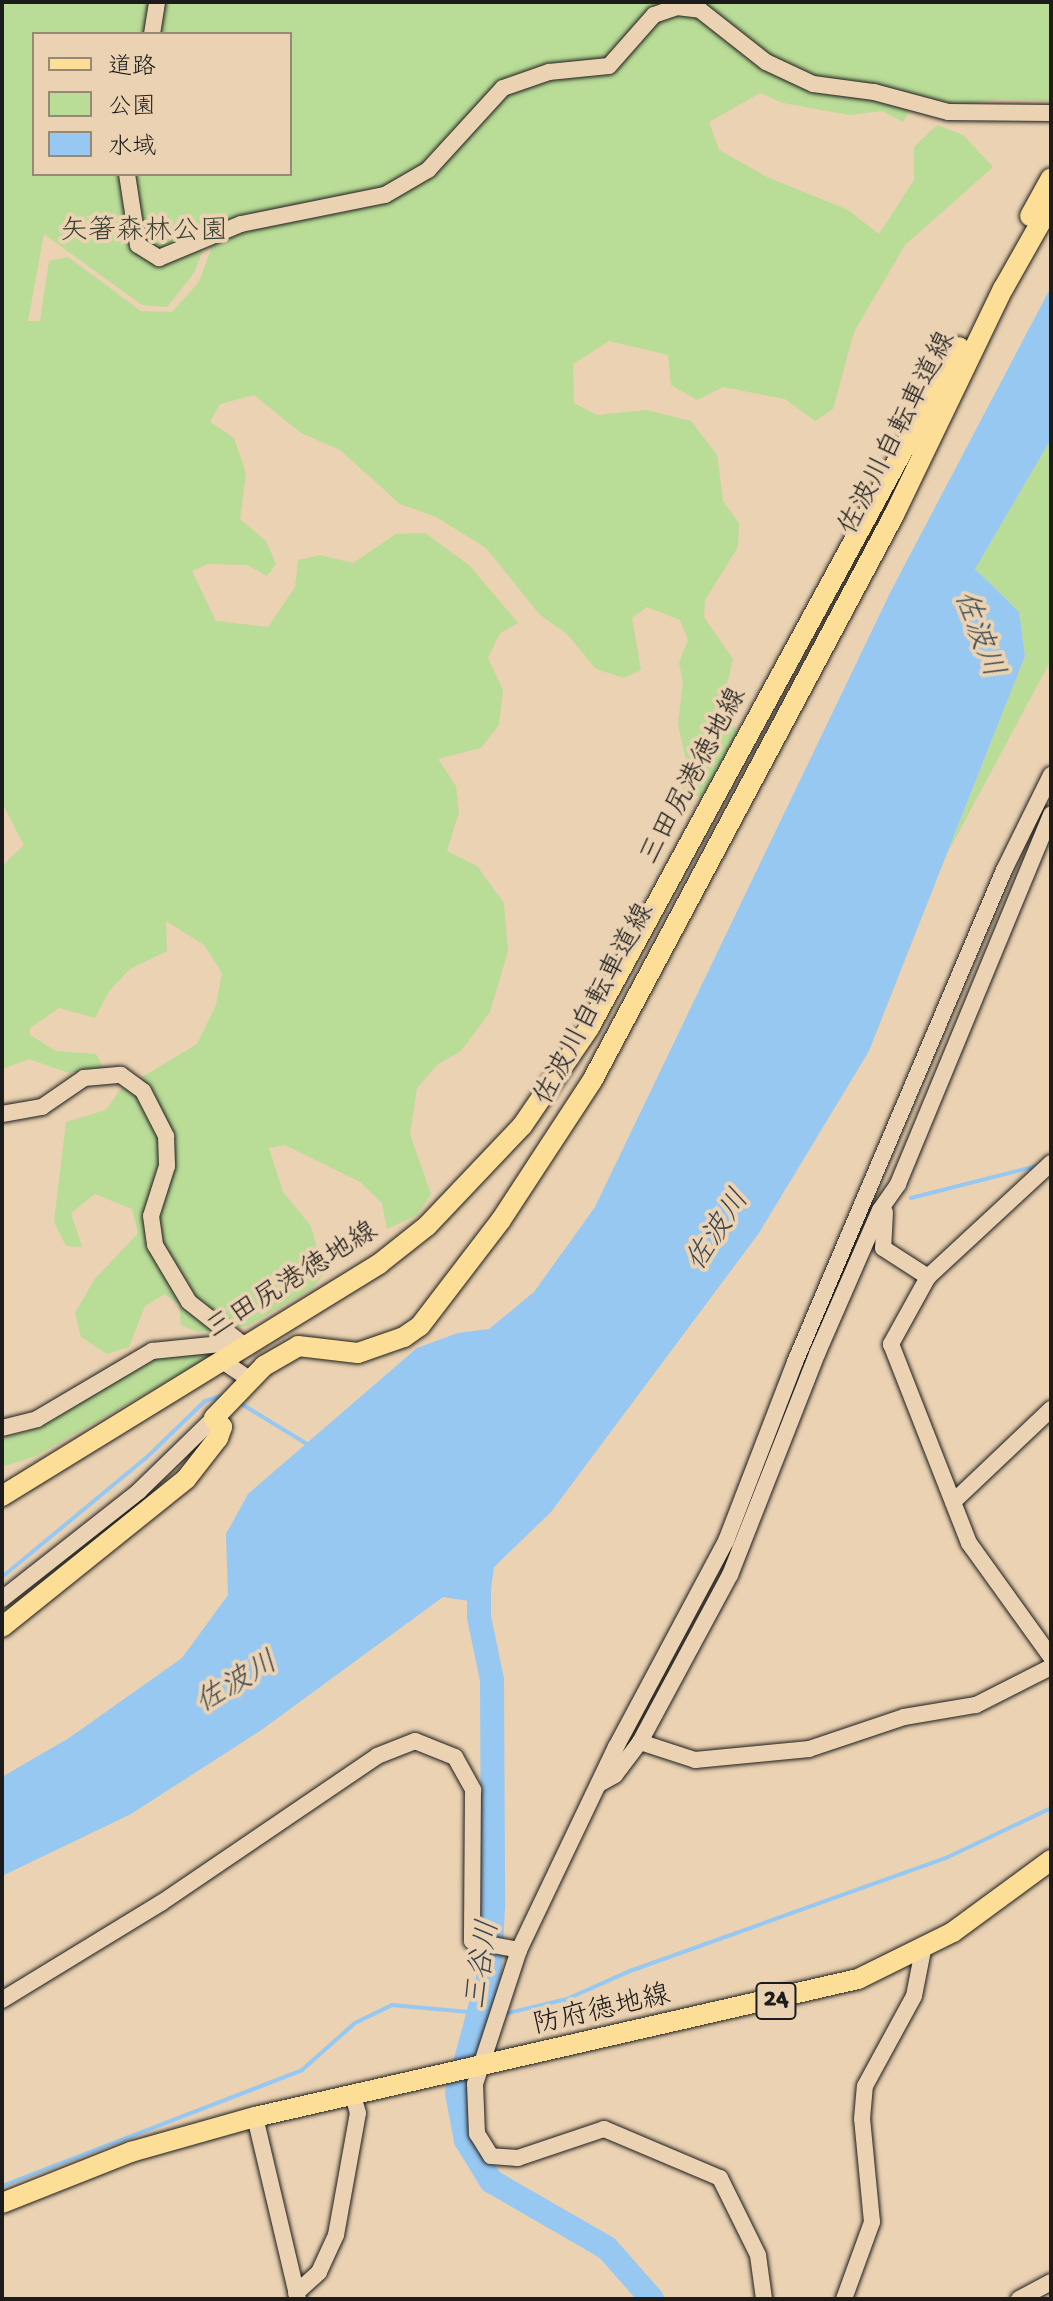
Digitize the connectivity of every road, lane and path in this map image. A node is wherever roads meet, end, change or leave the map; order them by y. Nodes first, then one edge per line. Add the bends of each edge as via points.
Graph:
1 (157, 2) edge
2 (152, 32) edge
3 (1051, 113) edge
4 (127, 176) edge
5 (1051, 178) edge
6 (1051, 204) edge
7 (930, 435) junction
8 (899, 467) junction
9 (894, 515) junction
10 (1051, 775) edge
11 (1051, 814) edge
12 (704, 818) junction
13 (726, 829) junction
14 (1025, 873) junction
15 (984, 920) junction
16 (2, 1114) edge
17 (897, 1129) junction
18 (1050, 1165) edge
19 (887, 1201) junction
20 (928, 1277) junction
21 (241, 1342) junction
22 (221, 1360) junction
23 (246, 1385) junction
24 (1051, 1409) edge
25 (218, 1414) junction
26 (2, 1428) edge
27 (2, 1496) edge
28 (953, 1502) junction
29 (2, 1599) edge
30 (2, 1627) edge
31 (1051, 1657) edge
32 (1051, 1667) edge
33 (640, 1742) junction
34 (598, 1784) junction
35 (1051, 1860) edge
36 (511, 1948) junction
37 (923, 1950) junction
38 (2, 2000) edge
39 (476, 2070) junction
40 (353, 2096) junction
41 (255, 2117) junction
42 (2, 2203) edge
43 (1051, 2282) edge
44 (297, 2296) edge
45 (764, 2299) edge
46 (844, 2299) edge
47 (1019, 2299) edge

1 - 2 street
3 - 4 street via 948,112 874,92 813,84 766,62 700,10 677,7 654,15 609,66 549,72 503,88 428,170 385,195 241,224 159,258 138,245
5 - 8 main road, 三田尻港徳地線
6 - 7 main road, 佐波川自転車道線
7 - 8 street
7 - 9 main road, 佐波川自転車道線
8 - 9 street
8 - 12 main road, 三田尻港徳地線
9 - 13 main road, 佐波川自転車道線
10 - 15 street
11 - 14 street
12 - 13 street
12 - 21 main road, 三田尻港徳地線 via 589,1028 512,1137 427,1226 379,1264
13 - 23 main road, 佐波川自転車道線 via 592,1081 518,1196 420,1326 358,1353 298,1346
14 - 15 street via 993,917
14 - 19 street via 1015,910 995,944
15 - 17 street
16 - 21 street via 42,1107 84,1078 121,1075 143,1091 166,1136 167,1166 151,1216 155,1245 189,1302
17 - 19 street via 901,1132
17 - 34 street via 795,1362 726,1541
18 - 20 street
19 - 20 street via 883,1248
19 - 33 street via 817,1354 730,1575
20 - 28 street via 891,1344
21 - 22 main road, 三田尻港徳地線
21 - 26 street via 152,1351 37,1419
22 - 23 street
22 - 27 main road, 三田尻港徳地線
23 - 25 main road, 佐波川自転車道線
24 - 28 street
25 - 29 street via 139,1491
25 - 30 main road via 218,1438 186,1479
28 - 31 street via 969,1543
32 - 33 street via 976,1705 904,1717 809,1749 695,1760
33 - 34 street via 615,1775
34 - 36 street
35 - 37 main road, 防府徳地線 / 24
36 - 38 street via 472,1941 475,1816 467,1771 435,1745 415,1741 354,1770 161,1903
36 - 39 street
37 - 39 main road, 防府徳地線 / 24 via 858,1979
37 - 46 street via 914,1996 865,2086 862,2119 872,2222
39 - 40 main road, 防府徳地線 / 24
39 - 45 street via 477,2134 491,2156 506,2161 604,2129 638,2139 720,2178 758,2255
40 - 41 main road, 防府徳地線 / 24
40 - 44 street via 358,2113 336,2235 319,2272
41 - 42 main road, 防府徳地線 / 24 via 131,2152
41 - 44 street
43 - 47 street

